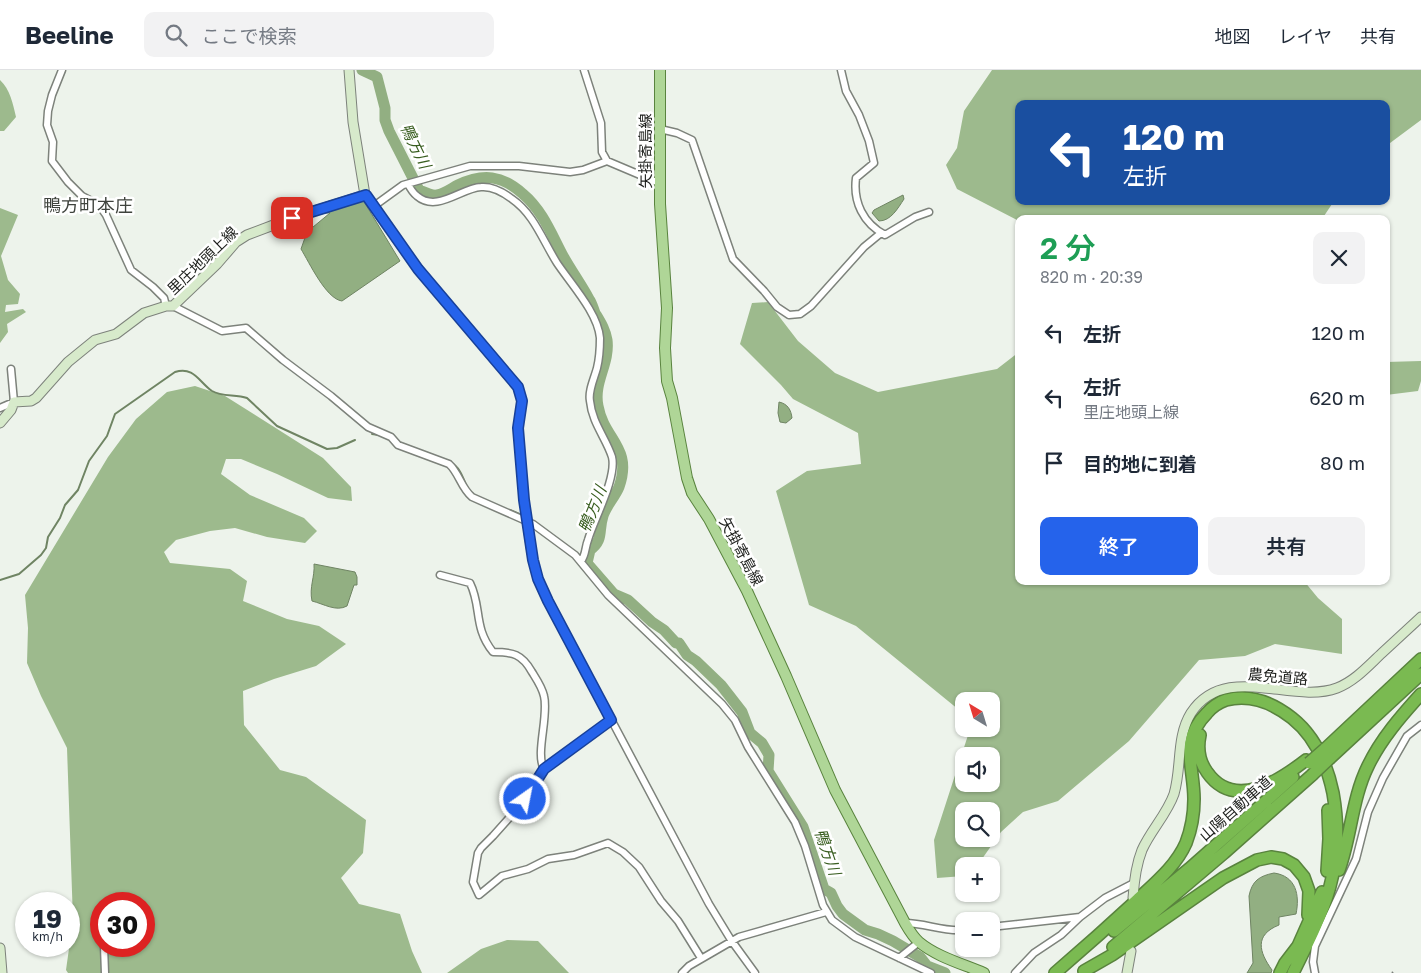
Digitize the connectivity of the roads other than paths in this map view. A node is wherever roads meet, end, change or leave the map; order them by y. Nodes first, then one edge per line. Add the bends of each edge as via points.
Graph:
1 (62, 70) edge
2 (349, 70) edge
3 (584, 70) edge
4 (660, 70) edge
5 (841, 70) edge
6 (660, 129) junction
7 (607, 162) junction
8 (410, 183) junction
9 (659, 183) junction
10 (366, 195) junction
11 (374, 206) junction
12 (929, 212) dead end
13 (881, 233) junction
14 (170, 306) junction
15 (11, 369) dead end
16 (14, 402) junction
17 (0, 408) edge
18 (0, 423) edge
19 (526, 517) junction
20 (582, 559) junction
21 (440, 575) dead end
22 (1421, 617) edge
23 (1421, 659) edge
24 (1421, 674) edge
25 (1421, 694) edge
26 (611, 720) junction
27 (1421, 726) edge
28 (1328, 753) junction
29 (1309, 766) junction
30 (544, 769) junction
31 (1134, 883) junction
32 (1329, 892) junction
33 (1133, 898) dead end
34 (826, 912) junction
35 (1080, 917) junction
36 (905, 923) junction
37 (1000, 927) edge
38 (955, 931) edge
39 (1305, 931) junction
40 (731, 940) junction
41 (915, 945) junction
42 (0, 948) edge
43 (1131, 951) dead end
44 (104, 957) edge
45 (900, 957) junction
46 (701, 958) junction
47 (1082, 972) edge
48 (2, 973) edge
49 (105, 973) edge
50 (682, 973) edge
51 (755, 973) edge
52 (931, 973) edge
53 (984, 973) edge
54 (1015, 973) edge
55 (1055, 973) edge
56 (1062, 973) edge
57 (1127, 973) edge
58 (1280, 973) edge
59 (1293, 973) edge
60 (1315, 973) edge

1 - 14 street via 48,111 47,125 53,142 52,161 82,196 99,205 131,270
2 - 10 main road via 353,122
3 - 7 street via 600,123 602,152
4 - 6 main road, 矢掛寄島線
5 - 13 street via 846,91 869,141 874,163 856,178 854,191 863,215
6 - 9 main road, 矢掛寄島線
6 - 13 street via 692,140 732,259 777,307 789,315 800,314 811,306 864,247
7 - 8 street via 570,172 519,166 470,166
7 - 9 street
8 - 11 street
8 - 20 street via 417,196 430,201 448,199 482,186 497,189 513,199 526,212 589,310 600,338 598,366 589,399 592,415 610,451 613,466
9 - 36 main road, 矢掛寄島線 via 667,308 667,382 692,493 741,578 835,790
10 - 11 street
10 - 14 main road, 里庄地頭上線 via 247,235
11 - 19 street via 418,269 518,387 522,401 518,428
12 - 13 street via 885,235
14 - 16 main road, 里庄地頭上線 via 144,313 116,334 95,340 77,354 36,398
14 - 19 street via 222,330 246,328 368,427 391,437 398,445 449,464 472,497
15 - 16 street
16 - 17 street
16 - 18 main road
19 - 20 street
19 - 26 street via 531,553 542,589
20 - 34 street via 608,595 735,720 795,822
21 - 30 street via 470,583 485,641 493,652 512,652 526,662 540,684 545,698 540,759
22 - 31 main road, 農免道路 via 1358,675 1338,688 1311,693 1238,686 1212,694 1201,702 1186,724 1174,793 1142,850
23 - 28 highway, 山陽自動車道
24 - 28 highway, 山陽自動車道
25 - 32 highway via 1384,738 1367,767 1344,856
26 - 30 street
26 - 40 street
27 - 60 street via 1407,736 1368,812 1356,859 1315,946
28 - 29 highway, 山陽自動車道, bridge
29 - 39 highway via 1254,790 1238,791 1223,787 1203,767 1198,744 1201,732 1214,715 1226,709 1254,706 1293,728 1315,759 1329,813 1329,849 1323,890
29 - 47 highway, 山陽自動車道 via 1224,852
29 - 56 highway, 山陽自動車道
30 - 46 street via 518,808 478,853 472,882 479,895 502,876 548,859 574,855 608,843 639,867
31 - 33 main road, 農免道路
31 - 35 street via 1105,898
32 - 55 highway via 1338,838 1330,778 1322,756 1298,723 1271,704 1241,698 1223,701 1201,718 1191,741 1193,814 1186,843 1176,860 1109,926
32 - 59 highway
34 - 40 street
34 - 45 street via 855,937
35 - 37 street
35 - 54 street via 1034,953
36 - 38 street
36 - 41 main road, 矢掛寄島線
39 - 47 highway via 1310,908 1304,876 1294,865 1271,857 1256,860 1223,878
39 - 58 highway
40 - 46 street
40 - 51 street
41 - 45 street
41 - 53 main road, 矢掛寄島線
42 - 48 main road
43 - 57 main road
44 - 49 street
45 - 52 street
46 - 50 street

